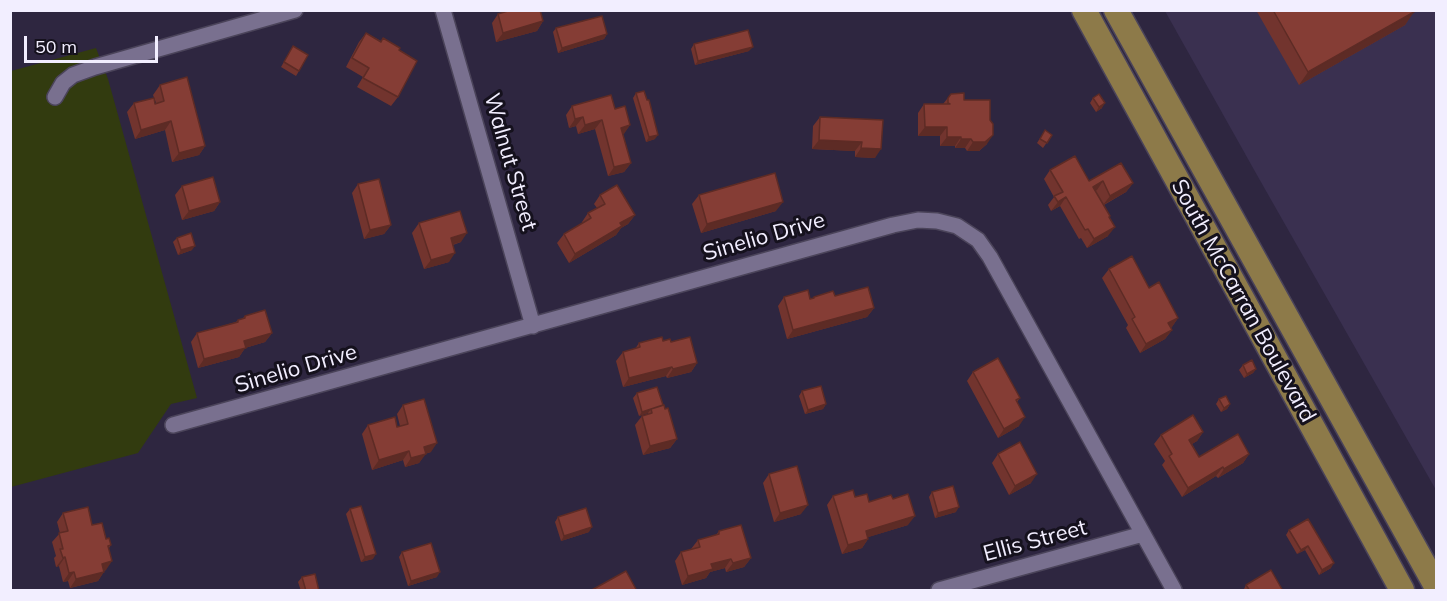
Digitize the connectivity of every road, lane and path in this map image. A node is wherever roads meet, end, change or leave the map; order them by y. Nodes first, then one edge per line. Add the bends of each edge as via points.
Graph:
1 (295, 10) edge
2 (443, 10) edge
3 (1084, 10) edge
4 (1116, 10) edge
5 (55, 97) dead end
6 (533, 326) junction
7 (173, 425) dead end
8 (1143, 534) junction
9 (1437, 586) edge
10 (939, 591) edge
11 (1174, 591) edge
12 (1402, 591) edge

1 - 5 street via 95,66 73,75
2 - 6 street, Walnut Street
3 - 12 main road, South McCarran Boulevard
4 - 9 main road, South McCarran Boulevard
6 - 7 street, Sinelio Drive
6 - 8 street, Sinelio Drive via 892,225 918,220 957,226 978,240 990,257
8 - 10 street, Ellis Street
8 - 11 street, Sinelio Drive

